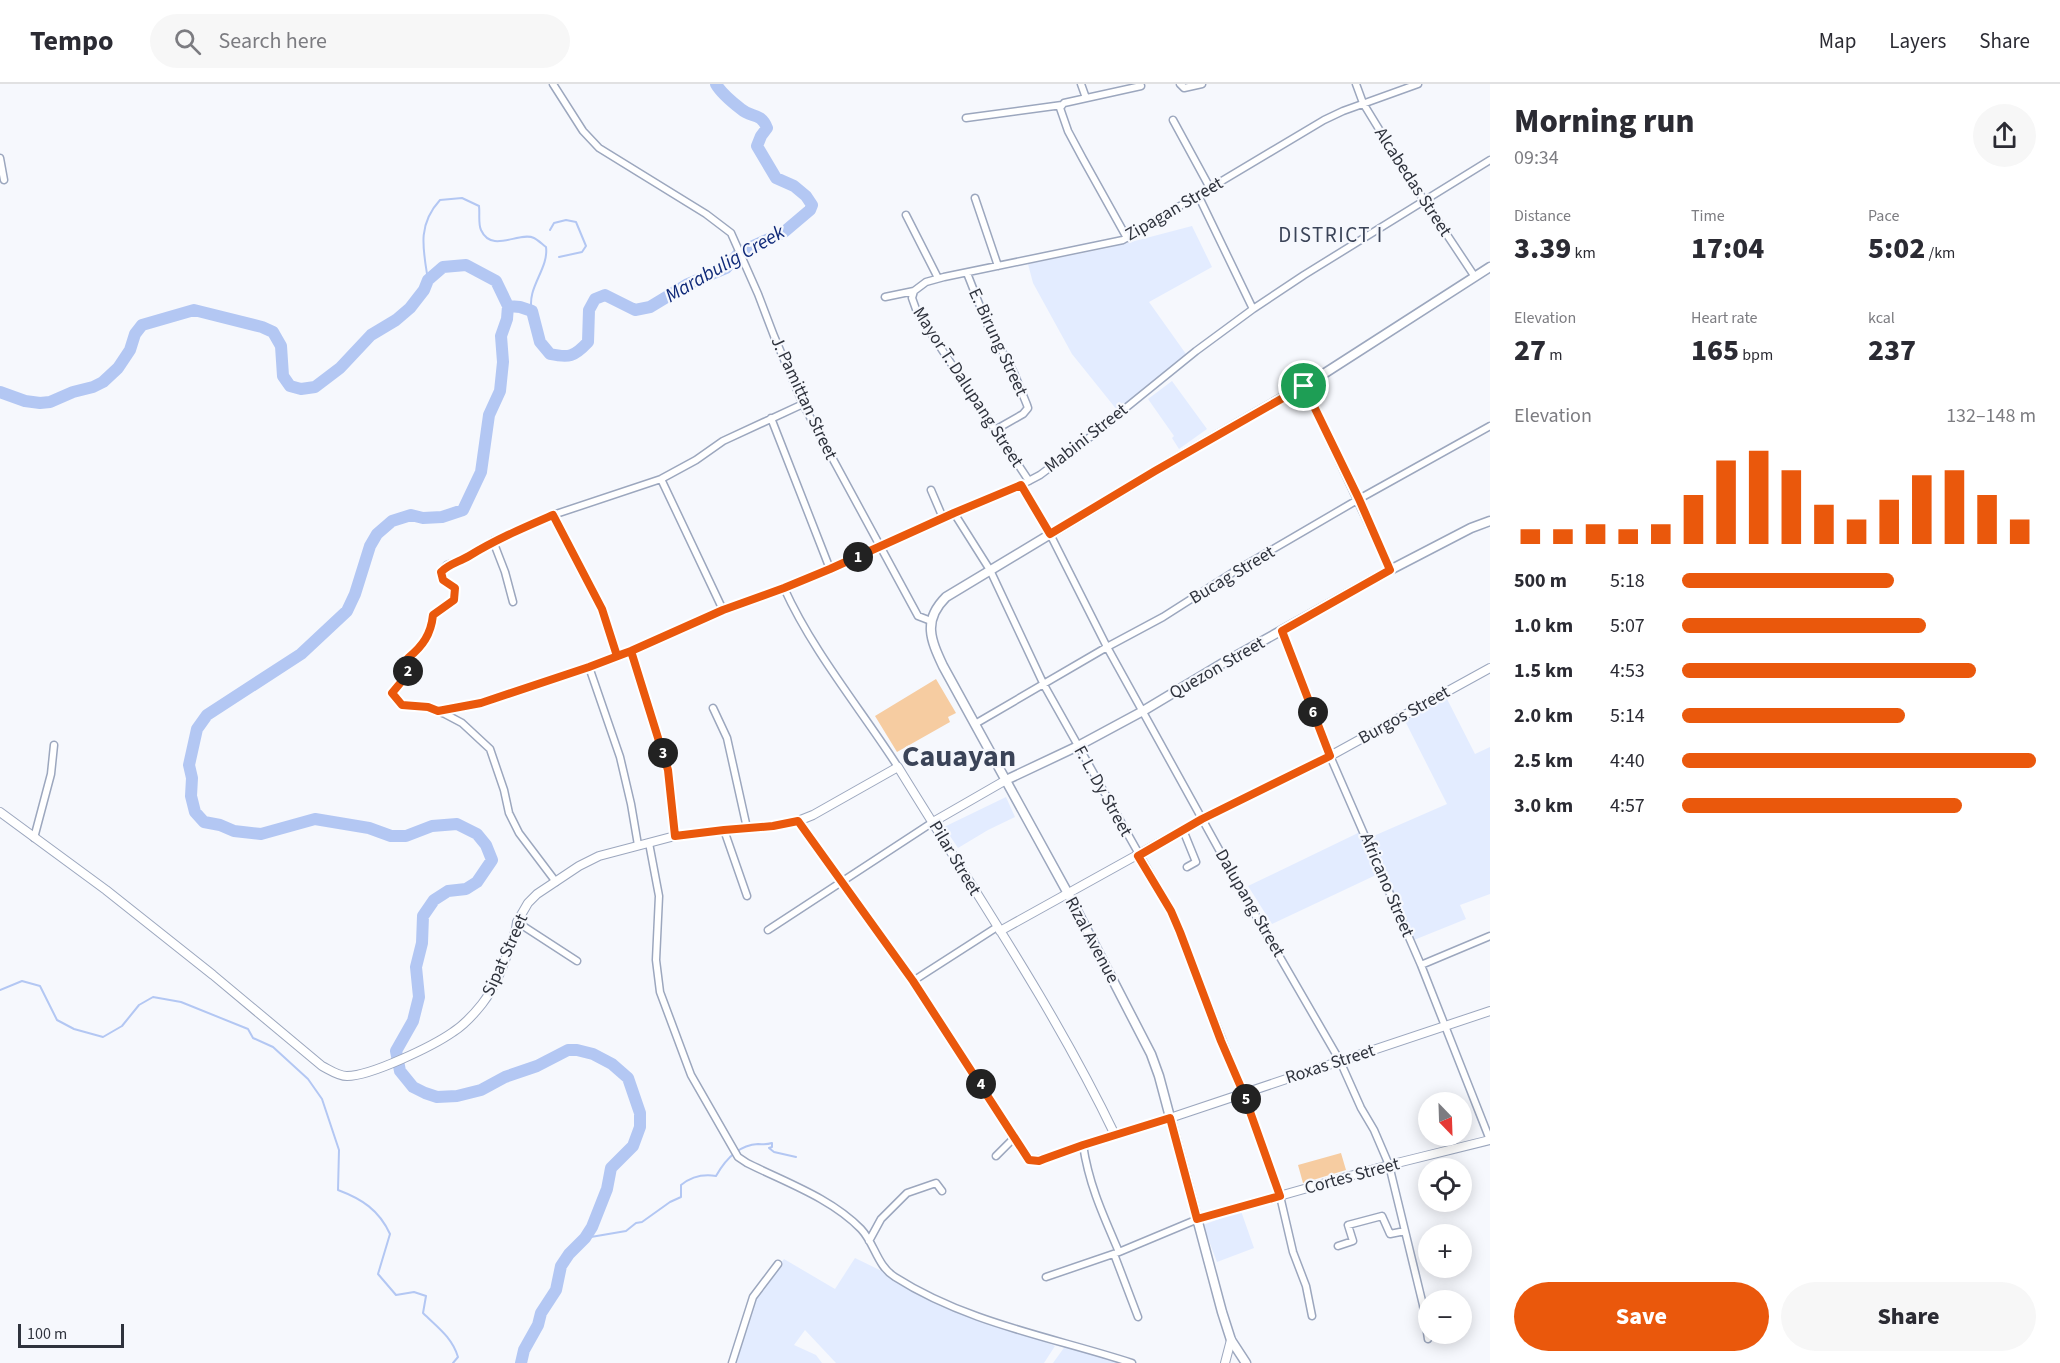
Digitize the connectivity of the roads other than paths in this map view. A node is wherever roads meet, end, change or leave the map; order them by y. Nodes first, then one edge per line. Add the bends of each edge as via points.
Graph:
1 (553, 84) edge
2 (1081, 84) edge
3 (1180, 84) edge
4 (1202, 84) edge
5 (1356, 84) edge
6 (1413, 85) edge
7 (1141, 86) dead end
8 (1086, 98) junction
9 (1363, 103) junction
10 (1062, 105) junction
11 (966, 118) dead end
12 (1173, 120) dead end
13 (0, 158) edge
14 (1490, 160) edge
15 (4, 180) dead end
16 (1210, 188) junction
17 (1198, 195) junction
18 (975, 198) dead end
19 (1424, 201) junction
20 (906, 215) dead end
21 (1127, 238) junction
22 (998, 266) junction
23 (1490, 267) edge
24 (967, 273) junction
25 (1475, 277) junction
26 (938, 278) junction
27 (914, 291) junction
28 (885, 297) dead end
29 (1253, 309) junction
30 (1304, 386) junction
31 (803, 404) junction
32 (771, 418) junction
33 (1490, 426) edge
34 (995, 430) junction
35 (661, 479) junction
36 (1029, 481) junction
37 (1021, 485) junction
38 (931, 490) dead end
39 (1359, 499) junction
40 (954, 513) junction
41 (553, 515) junction
42 (943, 518) junction
43 (1489, 523) edge
44 (1050, 534) junction
45 (493, 541) junction
46 (880, 547) junction
47 (830, 569) junction
48 (990, 570) junction
49 (1390, 570) junction
50 (784, 588) junction
51 (513, 602) dead end
52 (723, 610) junction
53 (931, 621) junction
54 (1282, 631) junction
55 (1107, 647) junction
56 (631, 651) junction
57 (617, 656) junction
58 (589, 667) junction
59 (1490, 668) edge
60 (1044, 685) junction
61 (713, 708) dead end
62 (438, 711) junction
63 (1143, 711) junction
64 (975, 724) junction
65 (54, 745) dead end
66 (1078, 746) junction
67 (1330, 756) junction
68 (898, 767) junction
69 (1006, 780) junction
70 (0, 812) edge
71 (1202, 819) junction
72 (798, 821) junction
73 (933, 822) junction
74 (747, 828) junction
75 (724, 830) junction
76 (1183, 830) junction
77 (675, 836) junction
78 (34, 838) junction
79 (649, 843) junction
80 (638, 845) junction
81 (1138, 856) junction
82 (1188, 867) dead end
83 (556, 882) junction
84 (840, 882) junction
85 (1068, 894) junction
86 (747, 896) dead end
87 (517, 922) junction
88 (998, 929) junction
89 (768, 930) dead end
90 (1490, 936) edge
91 (577, 961) dead end
92 (1421, 965) junction
93 (913, 981) junction
94 (1490, 1011) edge
95 (1445, 1026) junction
96 (1340, 1060) junction
97 (1243, 1092) junction
98 (1170, 1118) junction
99 (1115, 1135) junction
100 (1014, 1137) junction
101 (1490, 1140) edge
102 (1083, 1145) junction
103 (996, 1156) dead end
104 (1389, 1166) junction
105 (942, 1191) dead end
106 (1280, 1196) junction
107 (1197, 1219) junction
108 (1405, 1231) junction
109 (869, 1241) junction
110 (1338, 1246) dead end
111 (1116, 1253) junction
112 (778, 1264) dead end
113 (1046, 1277) dead end
114 (1419, 1290) edge
115 (1312, 1316) dead end
116 (1138, 1317) dead end
117 (1231, 1340) junction
118 (732, 1363) edge
119 (1132, 1363) edge
120 (1225, 1363) edge
121 (1246, 1363) edge

1 - 31 street, J. Pamittan Street via 583,131 599,148 731,234
2 - 8 street
3 - 4 street via 1184,88
5 - 9 street, Alcabedas Street
6 - 9 street, Zipagan Street
7 - 8 street
8 - 10 street
9 - 16 street, Zipagan Street via 1304,131
9 - 19 street, Alcabedas Street
10 - 11 street
10 - 21 street via 1068,131
12 - 16 street
13 - 15 street
14 - 19 street, Mabini Street
16 - 17 street, Zipagan Street
17 - 21 street, Zipagan Street
17 - 29 street
18 - 22 street
19 - 25 street, Alcabedas Street
19 - 29 street, Mabini Street
20 - 26 street
21 - 22 street, Zipagan Street
22 - 24 street, Zipagan Street
23 - 25 main road
24 - 26 street, Zipagan Street
24 - 34 street, E. Birung Street via 1028,408
25 - 30 main road
26 - 27 street, Zipagan Street
27 - 28 street, Zipagan Street
27 - 34 street, Mayor T. Dalupang Street via 917,312
29 - 36 street, Mabini Street
30 - 39 street
30 - 44 main road
31 - 32 street
31 - 46 street, J. Pamittan Street
32 - 35 street via 723,441
32 - 47 street
33 - 39 street, Bucag Street
34 - 36 street, Mayor T. Dalupang Street
35 - 41 street
35 - 52 street
36 - 37 street, Mabini Street
37 - 40 street, Mabini Street
37 - 44 street, Dalupang Street
38 - 42 street
39 - 49 street
39 - 55 street, Bucag Street
40 - 42 street, Mabini Street
40 - 48 street, F. L. Dy Street
41 - 45 street
41 - 57 street via 602,609
42 - 46 street, Mabini Street
43 - 49 main road, Quezon Street
44 - 48 main road
44 - 55 street, Dalupang Street
45 - 51 street
45 - 62 street via 441,572 443,580 455,588 454,600 433,615 422,647 408,658 407,675 392,693 402,705
46 - 47 street, Mabini Street
46 - 53 street via 918,616
47 - 50 street, Mabini Street
48 - 53 main road via 946,597
48 - 60 street, F. L. Dy Street
49 - 54 main road, Quezon Street
50 - 52 street, Mabini Street
50 - 68 street, Pilar Street via 819,650
52 - 56 street, Mabini Street
53 - 64 main road, Rizal Avenue via 934,647
54 - 63 main road, Quezon Street
54 - 67 street, Africano Street
55 - 60 street, Bucag Street
55 - 63 street, Dalupang Street
56 - 57 street, Mabini Street
56 - 77 street via 668,770
57 - 58 street, Mabini Street
58 - 62 street, Mabini Street via 481,703
58 - 80 street via 621,763
59 - 67 street, Burgos Street
60 - 64 street, Bucag Street
60 - 66 street, F. L. Dy Street
61 - 74 street via 728,738
62 - 83 street via 462,723 490,749 519,834
63 - 66 main road, Quezon Street
63 - 71 street, Dalupang Street
64 - 69 main road, Rizal Avenue
65 - 78 street via 51,774
66 - 69 main road, Quezon Street
66 - 81 street, F. L. Dy Street
67 - 71 street, Burgos Street
67 - 92 street, Africano Street
68 - 72 street, Sipat Street
68 - 73 street, Pilar Street
69 - 73 street
69 - 85 main road, Rizal Avenue
70 - 78 street, Sipat Street
71 - 76 street, Burgos Street
71 - 96 street, Dalupang Street
72 - 74 street, Sipat Street
72 - 84 street
73 - 84 street
73 - 88 street, Pilar Street
74 - 75 street, Sipat Street
75 - 77 street, Sipat Street
75 - 86 street
76 - 81 street, Burgos Street
76 - 82 street via 1196,862
77 - 79 street, Sipat Street
78 - 87 street, Sipat Street via 106,890 329,1070 347,1076 382,1068 452,1033 491,992
79 - 80 street, Sipat Street
79 - 109 street via 659,896 656,960 660,992 691,1075 738,1157 837,1209
80 - 83 street, Sipat Street via 599,856
81 - 85 street, Burgos Street
81 - 97 street, F. L. Dy Street via 1171,911
83 - 87 street, Sipat Street via 528,903
84 - 89 street
84 - 93 street
85 - 88 street, Burgos Street
85 - 98 main road, Rizal Avenue via 1151,1054
87 - 91 street
88 - 93 street
88 - 99 street, Pilar Street via 1088,1079
90 - 92 street
92 - 95 street, Africano Street
93 - 100 street
94 - 95 street, Roxas Street
95 - 96 street, Roxas Street
95 - 101 street, Africano Street
96 - 97 street, Roxas Street
96 - 104 street, Dalupang Street
97 - 98 street, Roxas Street
97 - 106 street, F. L. Dy Street
98 - 99 street
98 - 107 main road, Rizal Avenue
99 - 102 street
100 - 102 street via 1026,1157 1033,1161
100 - 103 street
101 - 104 street, Cortes Street
102 - 111 street via 1089,1180
104 - 106 street, Cortes Street
104 - 108 street, Dalupang Street
105 - 109 street via 936,1183 908,1193 881,1219
106 - 107 street, Cortes Street
106 - 115 street, F. L. Dy Street
107 - 111 street, Cortes Street
107 - 117 main road, Rizal Avenue
108 - 110 street via 1390,1234 1382,1216 1348,1225 1353,1241
108 - 114 street, Dalupang Street
109 - 119 street via 887,1271 968,1314
111 - 113 street, Cortes Street
111 - 116 street
112 - 118 street via 753,1297
117 - 120 street
117 - 121 main road, Rizal Avenue

